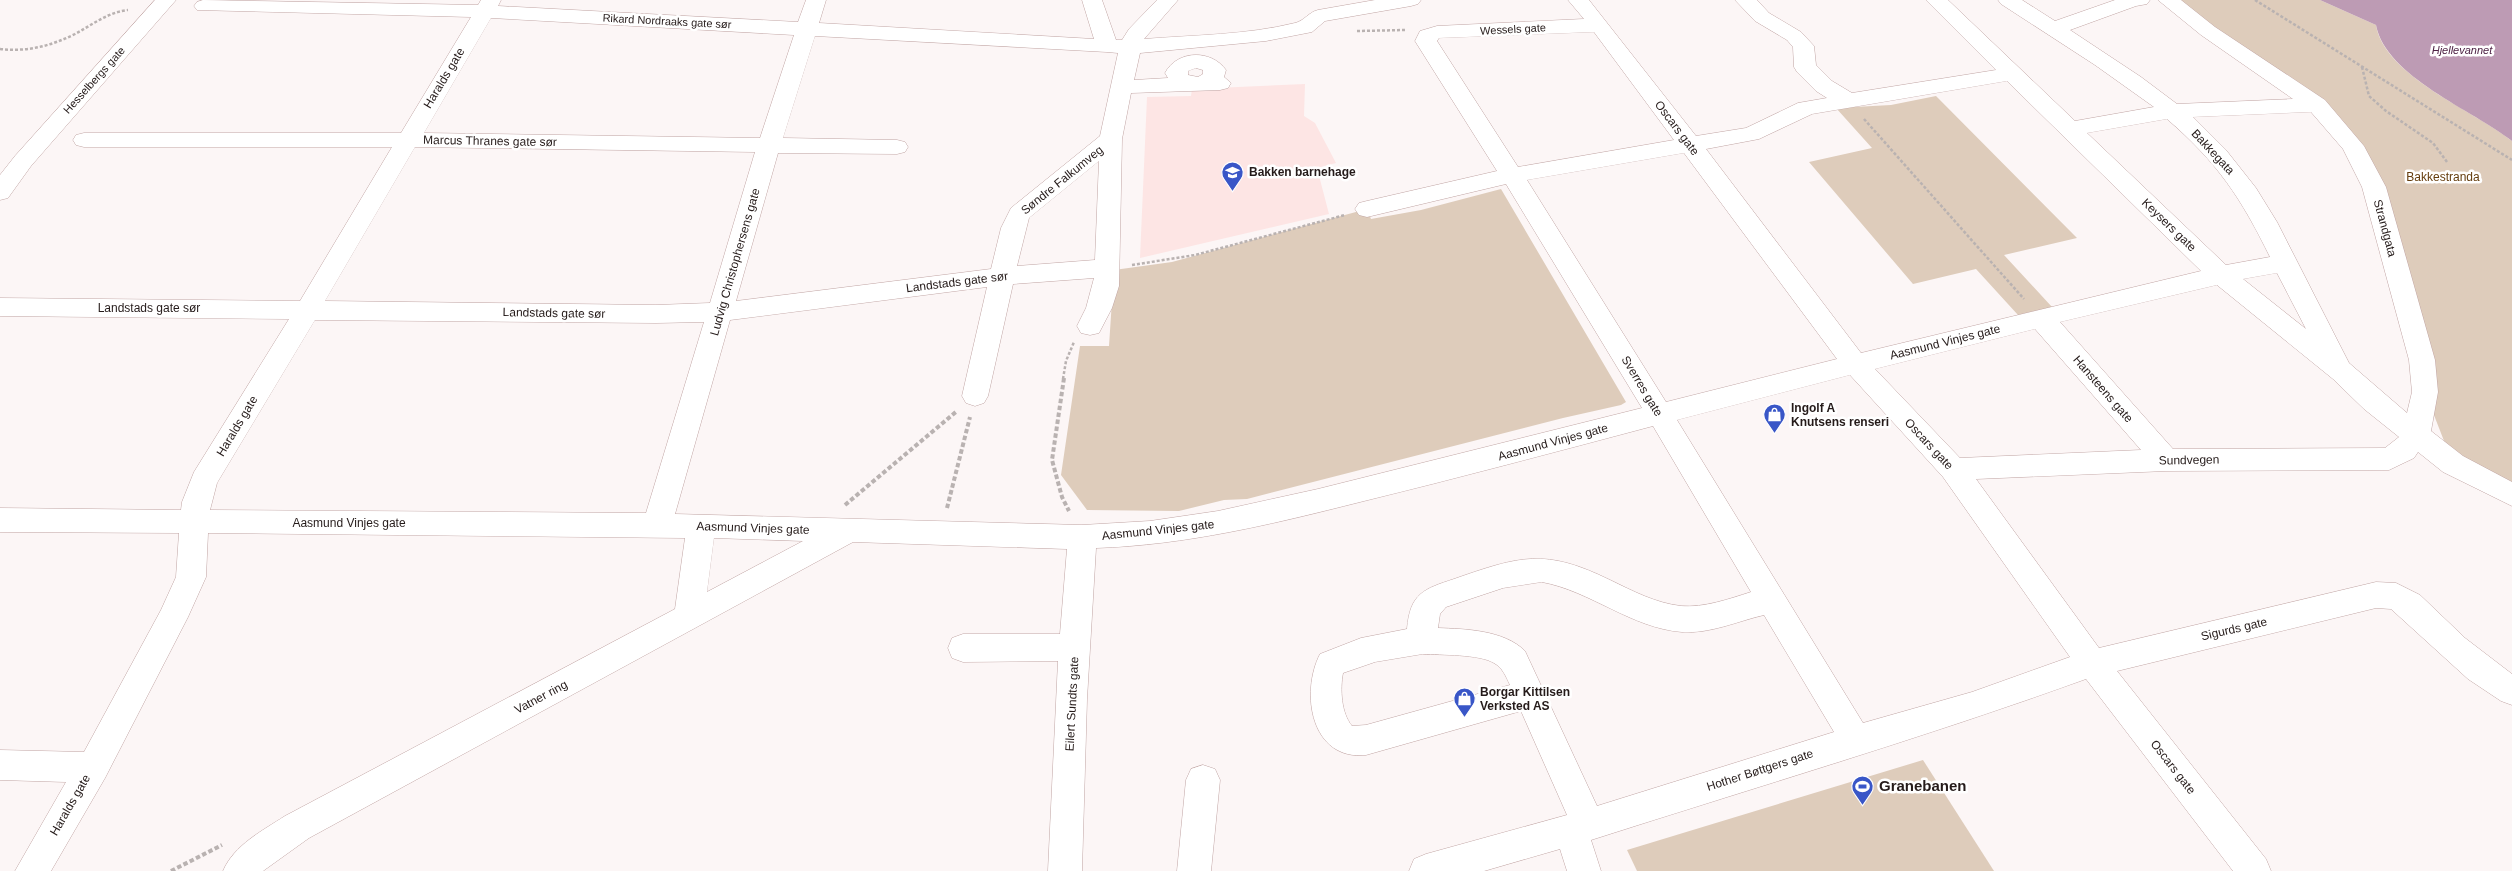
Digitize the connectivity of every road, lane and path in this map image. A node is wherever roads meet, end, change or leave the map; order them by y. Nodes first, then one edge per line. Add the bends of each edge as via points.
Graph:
1 (166, 0) edge
2 (816, 0) edge
3 (1092, 0) edge
4 (1168, 0) edge
5 (1411, 0) edge
6 (1578, 0) edge
7 (1745, 0) edge
8 (1936, 0) edge
9 (2008, 0) edge
10 (2140, 0) edge
11 (2168, 0) edge
12 (2255, 0) edge
13 (204, 6) dead end
14 (487, 6) edge
15 (136, 10) dead end
16 (1600, 25) junction
17 (807, 28) junction
18 (2053, 29) junction
19 (1350, 31) dead end
20 (1427, 35) junction
21 (1107, 46) junction
22 (1130, 48) junction
23 (0, 49) edge
24 (2362, 67) junction
25 (2010, 74) junction
26 (1220, 83) dead end
27 (1120, 87) junction
28 (1849, 101) junction
29 (2317, 105) junction
30 (2174, 111) junction
31 (2069, 129) junction
32 (1111, 139) junction
33 (84, 140) dead end
34 (406, 140) junction
35 (1688, 144) junction
36 (769, 145) junction
37 (897, 147) dead end
38 (2512, 160) edge
39 (23, 161) junction
40 (2447, 162) dead end
41 (1513, 175) junction
42 (0, 181) edge
43 (0, 192) edge
44 (1367, 209) joint
45 (2284, 263) junction
46 (1106, 268) junction
47 (2220, 274) junction
48 (1004, 276) junction
49 (0, 307) edge
50 (308, 310) junction
51 (721, 312) junction
52 (2040, 318) junction
53 (1090, 326) joint
54 (1855, 364) junction
55 (2342, 372) junction
56 (975, 396) junction
57 (1658, 414) junction
58 (2416, 435) junction
59 (2166, 460) junction
60 (1953, 469) junction
61 (2512, 495) edge
62 (0, 520) edge
63 (195, 523) junction
64 (656, 524) junction
65 (702, 526) junction
66 (815, 530) junction
67 (847, 531) junction
68 (941, 533) junction
69 (1082, 537) junction
70 (1771, 600) junction
71 (689, 618) junction
72 (1422, 641) junction
73 (1076, 647) junction
74 (963, 648) dead end
75 (2092, 663) junction
76 (2512, 691) edge
77 (1529, 694) junction
78 (1856, 740) junction
79 (0, 765) edge
80 (93, 767) junction
81 (1203, 780) dead end
82 (1579, 827) junction
83 (32, 871) edge
84 (240, 871) edge
85 (1065, 871) edge
86 (1194, 871) edge
87 (1426, 871) edge
88 (1584, 871) edge
89 (2254, 871) edge

1 - 39 street, Hesselbergs gate
2 - 17 street, Ludvig Christophersens gate
3 - 21 street
4 - 22 street, Søndre Falkumveg via 1136,33
5 - 22 street, Rikard Nordraaks gate sør via 1318,16 1305,28 1266,35
6 - 16 street, Oscars gate
7 - 28 street via 1762,17 1794,36 1803,46 1805,67 1824,86
8 - 25 street, Keysers gate
9 - 18 street, Bakkegata
10 - 18 street
11 - 29 street, Strandgata
12 - 24 path
13 - 14 street, Rikard Nordraaks gate sør
14 - 17 street, Rikard Nordraaks gate sør
14 - 34 street, Haralds gate
15 - 23 path via 107,16 71,37 31,50
16 - 20 street, Wessels gate
16 - 35 street, Oscars gate
17 - 21 street, Rikard Nordraaks gate sør
17 - 36 street, Ludvig Christophersens gate
18 - 30 street, Bakkegata
19 - 20 path via 1402,29
20 - 41 street, Sverres gate via 1426,41
21 - 22 street, Rikard Nordraaks gate sør
22 - 27 street, Søndre Falkumveg
24 - 38 path
24 - 40 path via 2369,96 2433,143
25 - 28 street
25 - 31 street, Keysers gate
26 - 27 street
27 - 32 street, Søndre Falkumveg
28 - 35 street via 1806,108 1751,134
28 - 52 path
29 - 30 street
29 - 58 street, Strandgata via 2353,146 2374,187 2422,360 2425,392
30 - 31 street
30 - 45 street, Bakkegata via 2218,154 2243,185
31 - 47 street, Keysers gate
32 - 46 street, Søndre Falkumveg
32 - 48 street, Søndre Falkumveg via 1020,214 1013,228
33 - 34 street, Marcus Thranes gate sør
34 - 36 street, Marcus Thranes gate sør
34 - 50 street, Haralds gate
35 - 41 street
35 - 54 street, Oscars gate
36 - 37 street, Marcus Thranes gate sør
36 - 51 street, Ludvig Christophersens gate
39 - 42 street, Hesselbergs gate
39 - 43 street, Hesselbergs gate
41 - 44 street
41 - 57 street, Sverres gate
44 - 46 path via 1195,255
45 - 47 street, Aasmund Vinjes gate
45 - 55 street, Bakkegata
46 - 48 street, Landstads gate sør
46 - 53 street, Søndre Falkumveg via 1106,286
47 - 52 street, Aasmund Vinjes gate
47 - 55 street, Keysers gate
48 - 51 street, Landstads gate sør
48 - 56 street, Søndre Falkumveg
49 - 50 street, Landstads gate sør
50 - 51 street, Landstads gate sør
50 - 63 street, Haralds gate via 204,480 196,502
51 - 64 street, Ludvig Christophersens gate
52 - 54 street, Aasmund Vinjes gate
52 - 59 street, Hansteens gate
53 - 69 path via 1074,341 1066,361 1052,460 1062,497
54 - 57 street, Aasmund Vinjes gate
54 - 60 street, Oscars gate
55 - 58 street, Keysers gate
56 - 66 path
56 - 68 path
57 - 69 street, Aasmund Vinjes gate via 1503,456 1237,520 1169,531
57 - 70 street, Sverres gate
58 - 59 street, Sundvegen via 2404,450 2389,459
58 - 61 street via 2453,464
59 - 60 street, Sundvegen
60 - 75 street, Oscars gate
62 - 63 street, Aasmund Vinjes gate
63 - 64 street, Aasmund Vinjes gate
63 - 80 street, Haralds gate via 191,577 173,618
64 - 65 street, Aasmund Vinjes gate
65 - 66 street, Aasmund Vinjes gate
65 - 71 street
66 - 67 street, Aasmund Vinjes gate
67 - 68 street, Aasmund Vinjes gate
67 - 71 street, Vatner ring
68 - 69 street, Aasmund Vinjes gate
69 - 73 street, Eilert Sundts gate
70 - 72 street via 1682,619 1652,612 1566,576 1542,570 1522,572 1434,598 1425,608 1422,618
70 - 78 street, Sverres gate
71 - 84 street, Vatner ring via 297,827 251,859
72 - 77 street via 1492,648 1508,654
72 - 77 street via 1347,654 1331,665 1325,680 1328,712 1339,735 1352,742 1366,740
73 - 74 street
73 - 85 street, Eilert Sundts gate
75 - 76 street, Sigurds gate via 2376,595 2396,596 2409,604 2479,669
75 - 78 street, Hother Bøttgers gate via 1972,706
75 - 89 street, Oscars gate
77 - 82 street
78 - 82 street, Hother Bøttgers gate
79 - 80 street
80 - 83 street, Haralds gate
81 - 86 street
82 - 87 street, Hother Bøttgers gate
82 - 88 street

